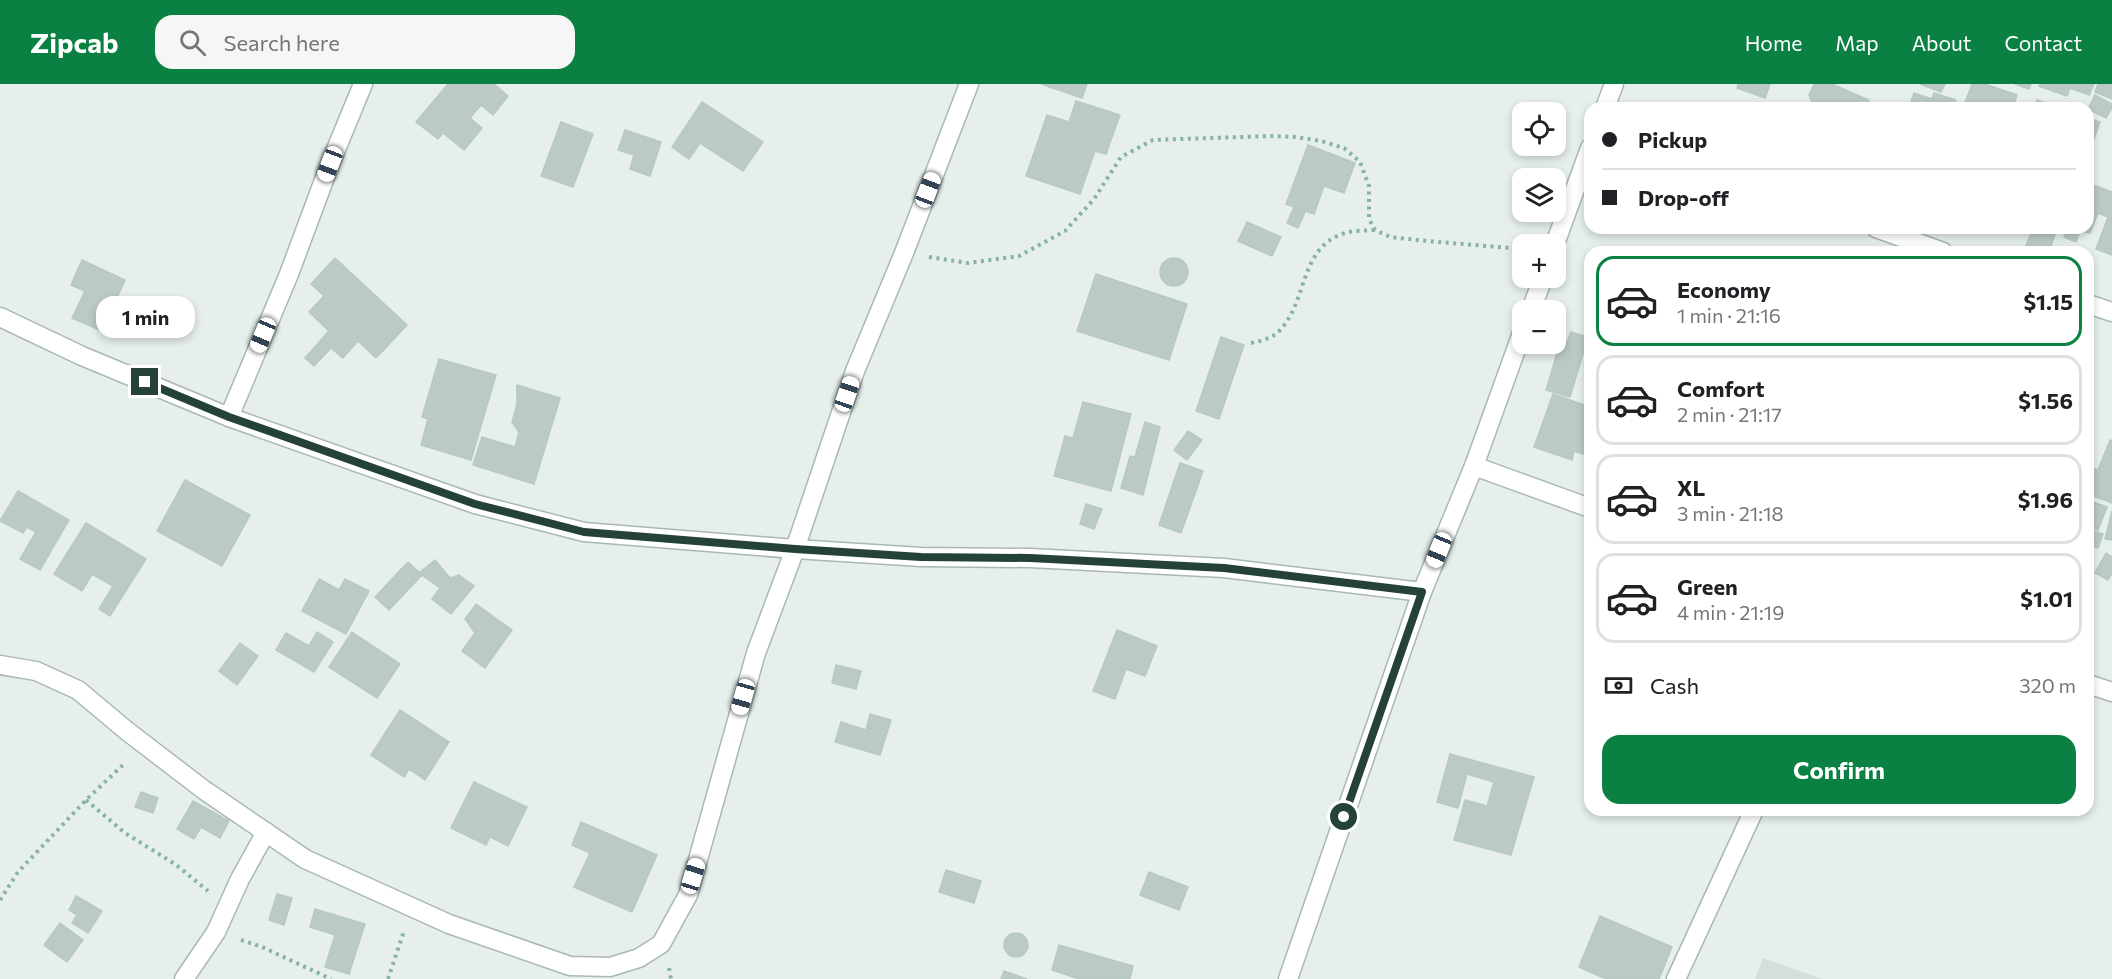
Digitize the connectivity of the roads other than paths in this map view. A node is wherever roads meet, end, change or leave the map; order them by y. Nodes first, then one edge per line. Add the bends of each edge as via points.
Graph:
1 (363, 84) edge
2 (969, 84) edge
3 (1614, 84) edge
4 (1607, 102) edge
5 (1584, 164) edge
6 (1559, 234) edge
7 (1893, 234) edge
8 (1926, 246) edge
9 (2094, 306) edge
10 (2112, 312) edge
11 (0, 317) edge
12 (1514, 354) edge
13 (229, 417) junction
14 (1474, 466) junction
15 (1584, 506) edge
16 (795, 549) junction
17 (1422, 592) junction
18 (0, 665) edge
19 (2094, 686) edge
20 (2112, 692) edge
21 (1751, 816) edge
22 (266, 832) junction
23 (184, 979) edge
24 (1288, 979) edge
25 (1676, 979) edge

1 - 13 street
2 - 16 street via 855,371
3 - 4 street
5 - 6 street
7 - 8 street
9 - 10 street
11 - 13 street
12 - 14 street
13 - 16 street via 475,504 584,532
14 - 15 street
14 - 17 street
16 - 17 street via 1224,568
16 - 22 street via 756,653 688,895 661,944 639,958 610,967 570,966 449,924 305,859
17 - 24 street
18 - 22 street via 36,671 78,690 204,790
19 - 20 street
21 - 25 street
22 - 23 street via 216,932

